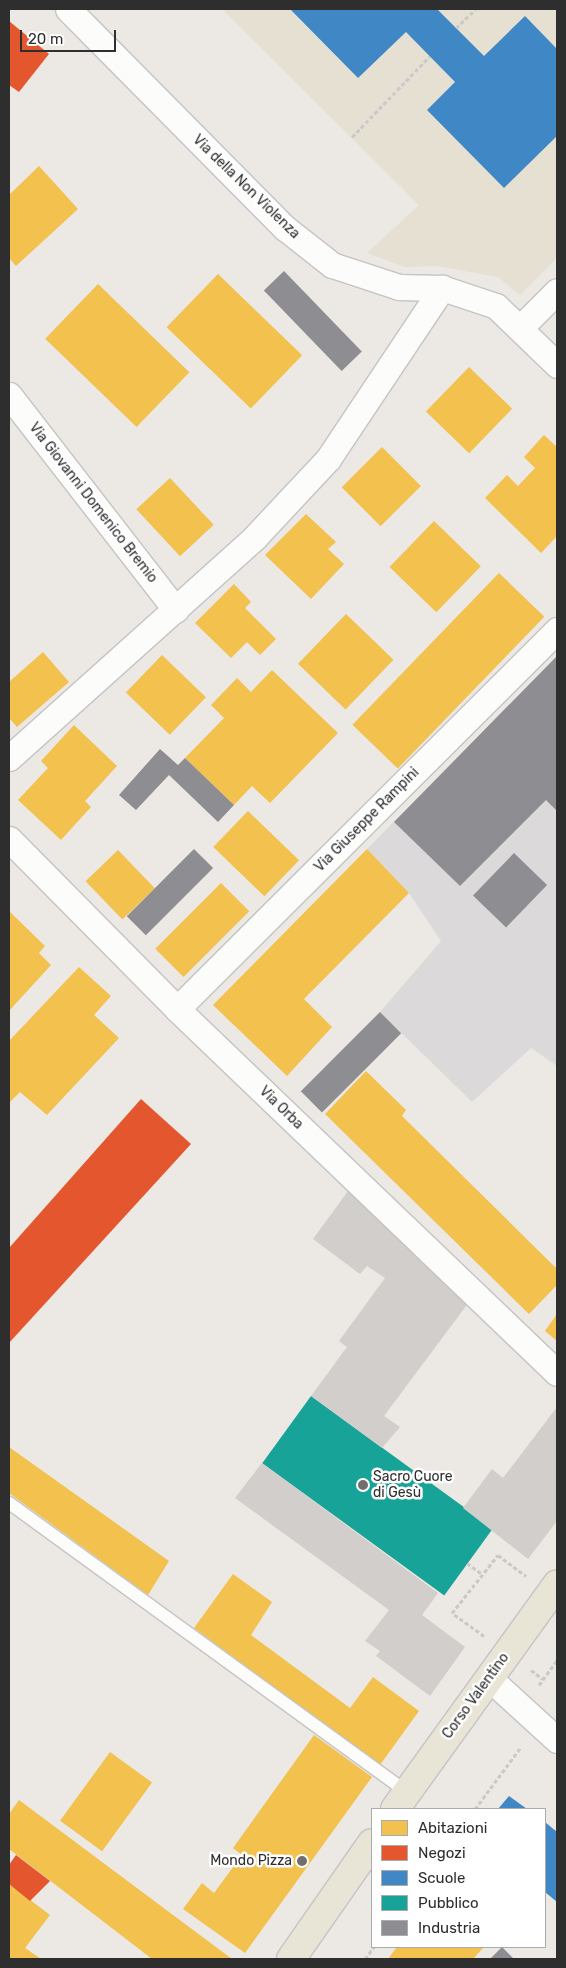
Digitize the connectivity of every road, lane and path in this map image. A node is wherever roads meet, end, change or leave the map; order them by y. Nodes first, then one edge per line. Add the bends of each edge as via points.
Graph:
1 (68, 9) edge
2 (476, 9) edge
3 (456, 28) dead end
4 (430, 56) dead end
5 (352, 138) dead end
6 (442, 288) junction
7 (557, 291) edge
8 (520, 328) junction
9 (557, 365) edge
10 (9, 395) edge
11 (176, 610) junction
12 (557, 630) edge
13 (9, 758) edge
14 (9, 839) edge
15 (177, 1009) junction
16 (557, 1373) edge
17 (9, 1503) edge
18 (467, 1563) dead end
19 (482, 1574) junction
20 (554, 1589) edge
21 (482, 1636) dead end
22 (488, 1678) junction
23 (557, 1740) edge
24 (524, 1744) dead end
25 (401, 1801) edge
26 (476, 1808) edge
27 (371, 1844) edge
28 (373, 1948) edge
29 (291, 1959) edge
30 (365, 1959) edge

1 - 6 street, Via della Non Violenza via 285,228 332,265 398,287
2 - 3 path
4 - 5 path
6 - 8 street, Via della Non Violenza via 496,306
6 - 11 street via 328,459 256,537
7 - 8 street
8 - 9 street, Via della Non Violenza
10 - 11 street, Via Giovanni Domenico Bremio
11 - 13 street
12 - 15 street, Via Giuseppe Rampini
14 - 15 street, Via Orba
15 - 16 street, Via Orba
17 - 25 lane
18 - 19 path
19 - 20 path via 498,1555
19 - 21 path via 452,1613
20 - 22 main road, Corso Valentino
22 - 23 street
22 - 25 main road, Corso Valentino
24 - 26 path
27 - 29 main road
28 - 30 path

